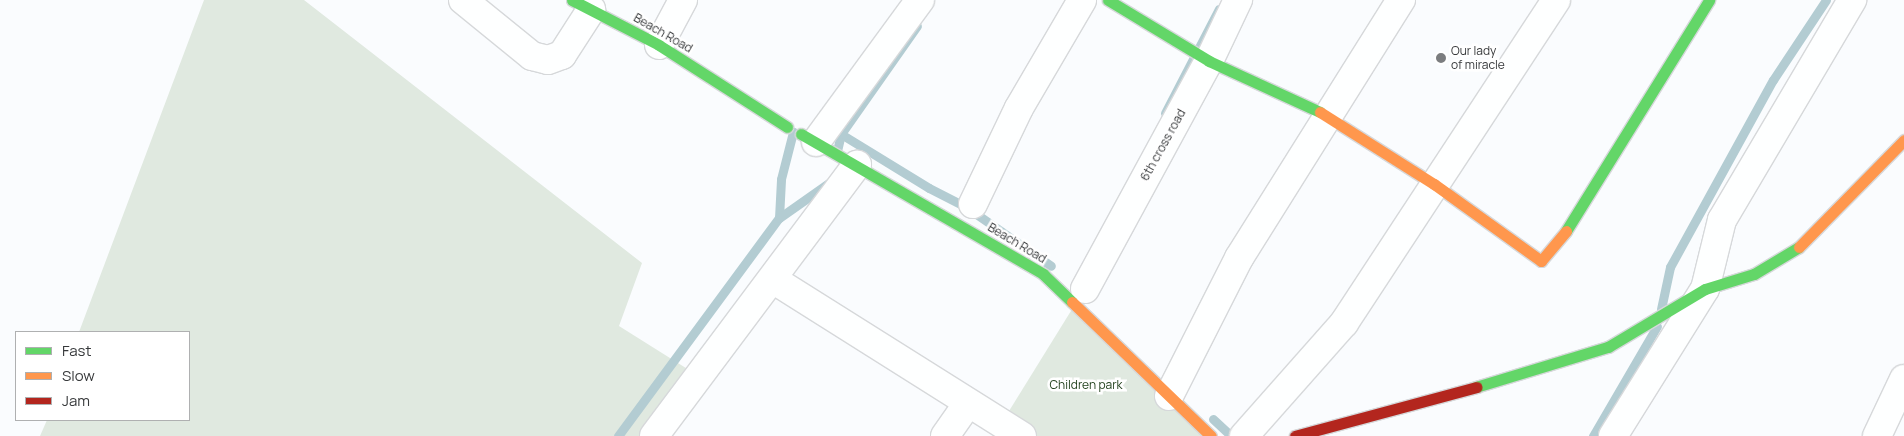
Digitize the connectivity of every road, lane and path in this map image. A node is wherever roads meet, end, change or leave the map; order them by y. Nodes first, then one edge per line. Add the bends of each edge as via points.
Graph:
1 (463, 0) edge
2 (683, 0) edge
3 (920, 0) edge
4 (1082, 0) edge
5 (1108, 0) edge
6 (1238, 0) edge
7 (1401, 0) edge
8 (1556, 0) edge
9 (1709, 0) edge
10 (1852, 0) edge
11 (582, 5) edge
12 (659, 45) junction
13 (1210, 61) junction
14 (1330, 116) junction
15 (787, 127) dead end
16 (809, 138) joint
17 (1904, 140) edge
18 (857, 166) junction
19 (1434, 184) junction
20 (968, 214) junction
21 (774, 280) junction
22 (1085, 288) dead end
23 (1705, 288) junction
24 (1904, 379) edge
25 (1169, 396) junction
26 (967, 404) junction
27 (654, 436) edge
28 (945, 436) edge
29 (1022, 436) edge
30 (1211, 436) edge
31 (1244, 436) edge
32 (1295, 436) edge
33 (1613, 436) edge
34 (1877, 436) edge

1 - 11 street via 532,56 548,60 562,55
2 - 12 street
3 - 16 street
4 - 20 street via 1019,108
5 - 13 street
6 - 13 street, 6th cross road
7 - 14 street
8 - 19 street
9 - 19 street via 1569,228 1541,260
10 - 23 street via 1722,220
11 - 12 street, Beach Road
12 - 15 street, Beach Road
13 - 14 street
13 - 22 street, 6th cross road
14 - 19 street
14 - 25 street via 1239,258
16 - 18 street, Beach Road
17 - 23 street via 1797,249 1754,274
18 - 20 street, Beach Road
18 - 21 street
19 - 31 street via 1344,323
20 - 25 street, Beach Road via 1043,274
21 - 26 street
21 - 27 street via 697,375
23 - 32 street via 1608,347 1427,402
23 - 33 street
24 - 34 street
25 - 30 street, Beach Road
26 - 28 street
26 - 29 street

